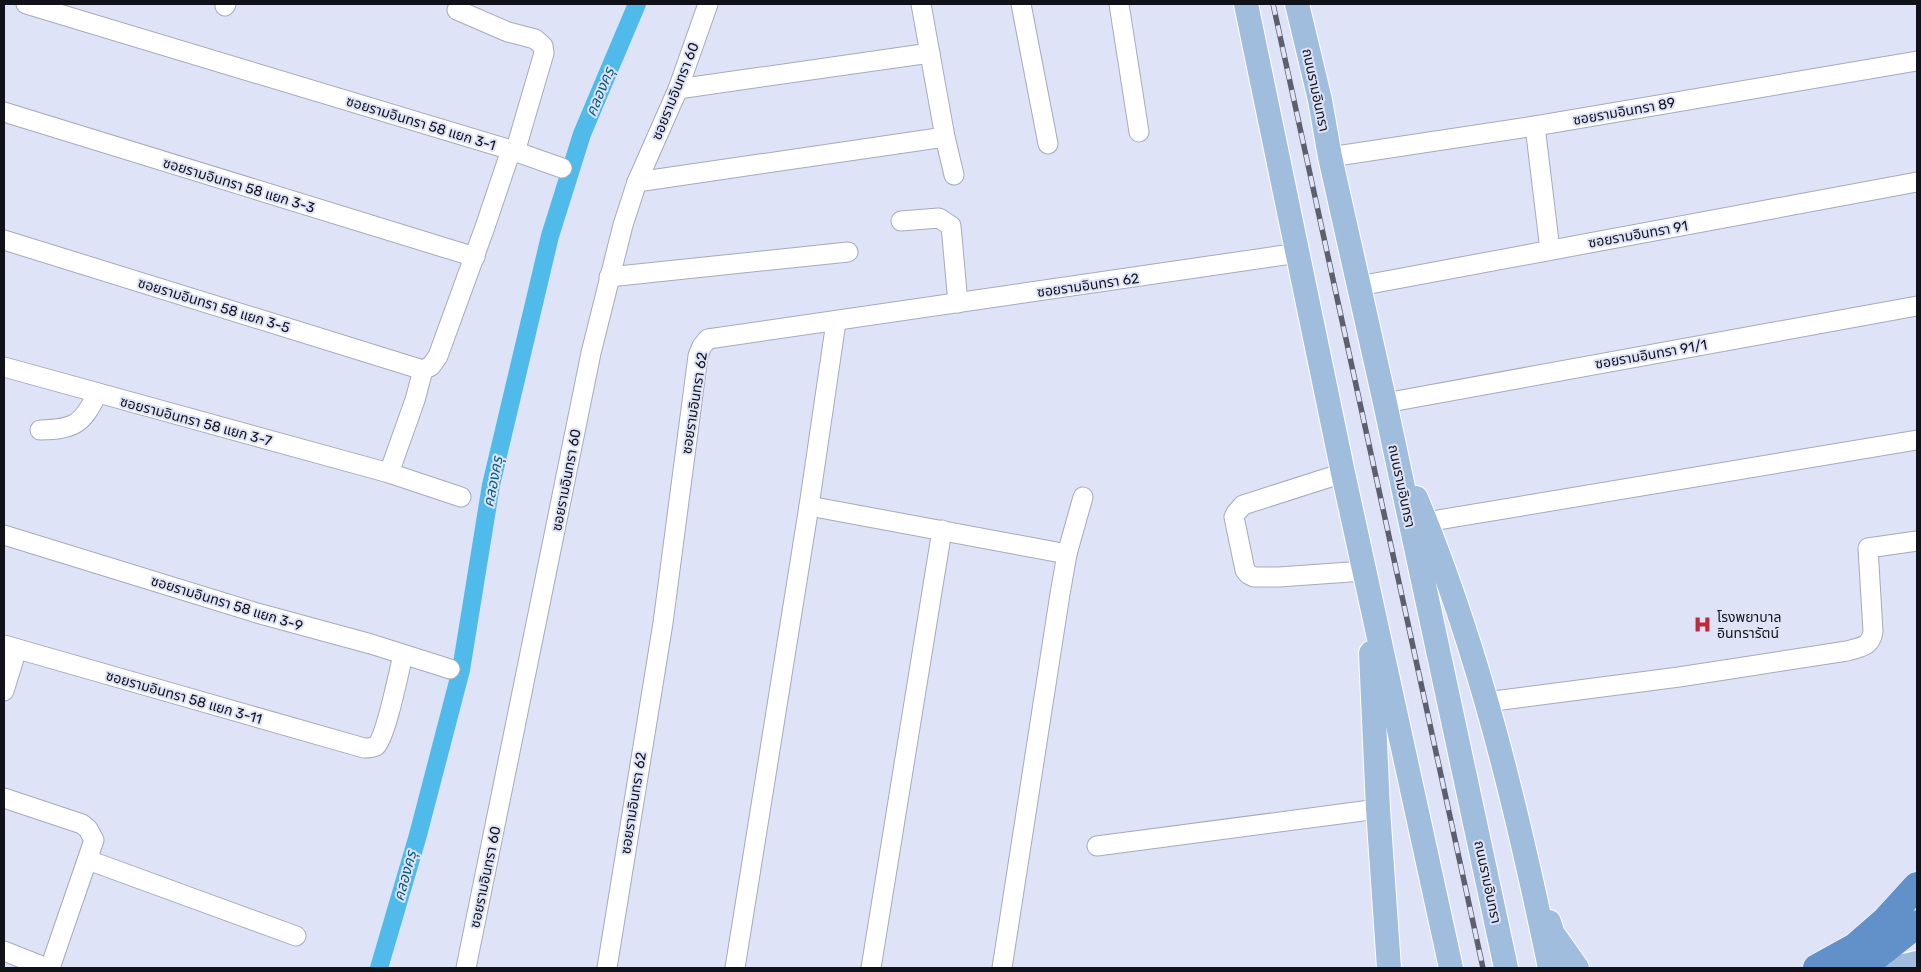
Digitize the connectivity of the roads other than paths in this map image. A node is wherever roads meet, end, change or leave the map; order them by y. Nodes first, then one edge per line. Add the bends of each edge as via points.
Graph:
1 (26, 4) edge
2 (708, 4) edge
3 (921, 4) edge
4 (1021, 4) edge
5 (1119, 4) edge
6 (1246, 4) edge
7 (1297, 4) edge
8 (457, 10) dead end
9 (930, 53) junction
10 (1917, 61) edge
11 (678, 88) junction
12 (4, 112) edge
13 (1535, 126) junction
14 (1139, 132) dead end
15 (944, 137) junction
16 (1048, 144) dead end
17 (513, 151) junction
18 (1330, 157) junction
19 (562, 168) dead end
20 (954, 175) dead end
21 (637, 182) junction
22 (1917, 182) edge
23 (901, 221) dead end
24 (4, 240) edge
25 (1550, 250) junction
26 (848, 252) dead end
27 (1298, 253) junction
28 (474, 257) junction
29 (610, 277) junction
30 (1359, 286) junction
31 (958, 303) junction
32 (1917, 306) edge
33 (836, 322) junction
34 (4, 367) edge
35 (423, 370) junction
36 (97, 394) junction
37 (1385, 403) junction
38 (40, 430) dead end
39 (1917, 440) edge
40 (1393, 441) junction
41 (389, 473) junction
42 (1343, 473) junction
43 (1083, 497) dead end
44 (461, 498) dead end
45 (809, 506) junction
46 (1426, 522) junction
47 (942, 530) junction
48 (4, 535) edge
49 (1917, 541) edge
50 (1067, 554) junction
51 (1364, 571) junction
52 (1370, 599) junction
53 (10, 647) edge
54 (404, 655) junction
55 (450, 669) dead end
56 (4, 691) edge
57 (1486, 702) junction
58 (4, 798) edge
59 (1378, 809) junction
60 (1097, 846) dead end
61 (88, 860) junction
62 (1529, 868) junction
63 (1917, 886) edge
64 (1917, 924) edge
65 (296, 936) dead end
66 (4, 951) edge
67 (1917, 963) edge
68 (49, 968) edge
69 (466, 968) edge
70 (607, 968) edge
71 (735, 968) edge
72 (870, 968) edge
73 (1002, 968) edge
74 (1389, 968) edge
75 (1450, 968) edge
76 (1506, 968) edge
77 (1550, 968) edge
78 (1576, 968) edge
79 (1817, 968) edge
80 (1860, 968) edge
81 (1895, 968) edge

1 - 17 street, ซอยรามอินทรา 58 แยก 3-1
2 - 11 street, ซอยรามอินทรา 60
3 - 9 street
4 - 16 street
5 - 14 street
6 - 27 main road
7 - 18 main road, ถนนรามอินทรา
8 - 17 street via 508,32 535,39 543,46 544,53
9 - 11 street
9 - 15 street
10 - 13 street, ซอยรามอินทรา 89
11 - 21 street, ซอยรามอินทรา 60
12 - 28 street, ซอยรามอินทรา 58 แยก 3-3
13 - 18 street, ซอยรามอินทรา 89
13 - 25 street
15 - 20 street
15 - 21 street
17 - 19 street
17 - 28 street, ซอยรามอินทรา 58 แยก 3-1
18 - 30 main road, ถนนรามอินทรา
21 - 29 street, ซอยรามอินทรา 60
22 - 25 street, ซอยรามอินทรา 91
23 - 31 street via 939,218 951,226
24 - 35 street, ซอยรามอินทรา 58 แยก 3-5
25 - 30 street, ซอยรามอินทรา 91
26 - 29 street
27 - 31 street, ซอยรามอินทรา 62
27 - 42 main road
28 - 35 street, ซอยรามอินทรา 58 แยก 3-1 via 438,356 431,366
29 - 69 street, ซอยรามอินทรา 60 via 591,353
30 - 37 main road, ถนนรามอินทรา
31 - 33 street, ซอยรามอินทรา 62
32 - 37 street, ซอยรามอินทรา 91/1
33 - 45 street
33 - 70 street, ซอยรามอินทรา 62 via 708,339 698,356 663,623
34 - 36 street, ซอยรามอินทรา 58 แยก 3-7
35 - 41 street, ซอยรามอินทรา 58 แยก 3-1
36 - 38 street via 88,412 76,424 64,429
36 - 41 street, ซอยรามอินทรา 58 แยก 3-7
37 - 40 main road, ถนนรามอินทรา
39 - 46 street
40 - 46 main road
40 - 76 main road, ถนนรามอินทรา
41 - 44 street, ซอยรามอินทรา 58 แยก 3-7
42 - 51 main road
42 - 51 street via 1243,505 1234,517 1245,570 1254,576 1280,577
43 - 50 street
45 - 47 street
45 - 71 street
46 - 57 main road via 1449,582
47 - 50 street
47 - 72 street
48 - 54 street, ซอยรามอินทรา 58 แยก 3-9
49 - 57 street via 1868,548 1873,631 1866,646 1688,675
50 - 73 street
51 - 52 main road
52 - 59 main road
52 - 75 main road
53 - 54 street, ซอยรามอินทรา 58 แยก 3-11 via 364,748 372,748 379,742
53 - 56 street
54 - 55 street, ซอยรามอินทรา 58 แยก 3-9
57 - 62 main road
58 - 61 street via 82,824 94,840
59 - 60 street
59 - 74 main road
61 - 65 street
61 - 68 street
62 - 77 main road
62 - 78 main road via 1553,934
63 - 79 highway via 1855,947
64 - 80 highway
66 - 68 street
67 - 81 main road

